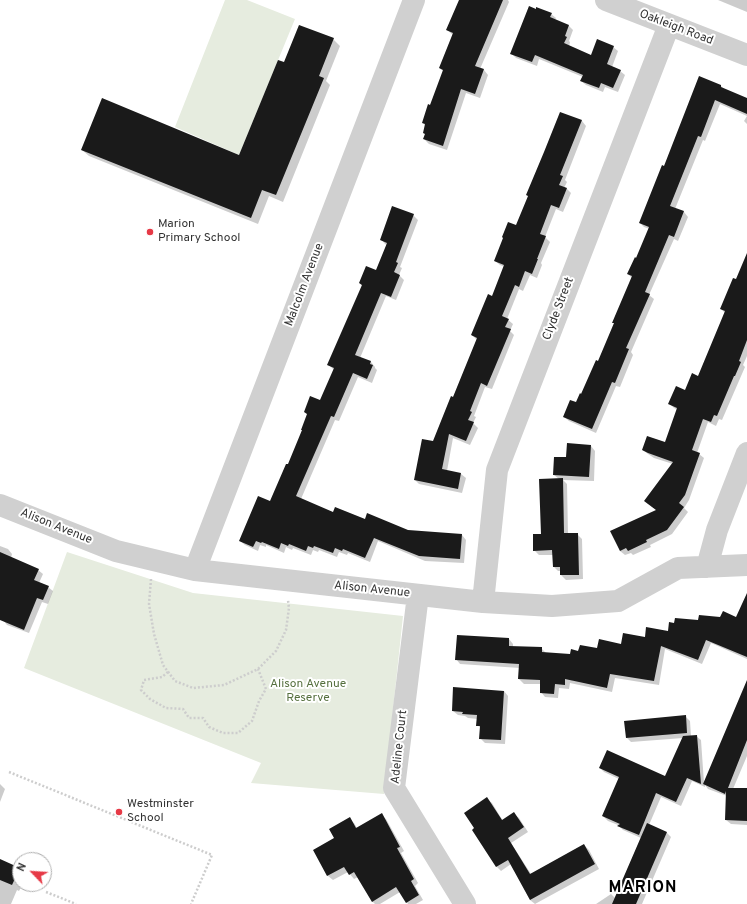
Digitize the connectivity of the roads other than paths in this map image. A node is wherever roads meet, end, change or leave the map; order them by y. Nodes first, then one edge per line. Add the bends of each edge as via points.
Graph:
1 (414, 0) edge
2 (606, 0) edge
3 (669, 25) junction
4 (747, 55) edge
5 (747, 452) edge
6 (0, 505) edge
7 (747, 565) edge
8 (707, 567) junction
9 (195, 570) junction
10 (418, 595) junction
11 (483, 602) junction
12 (465, 904) edge

1 - 9 street, Malcolm Avenue
2 - 3 street, Oakleigh Road
3 - 4 street, Oakleigh Road
3 - 11 street, Clyde Street via 497,470
5 - 8 street via 717,530
6 - 9 street, Alison Avenue via 116,551
7 - 8 street, Alison Avenue
8 - 11 street, Alison Avenue via 678,568 618,601 552,606
9 - 10 street, Alison Avenue
10 - 11 street, Alison Avenue
10 - 12 street, Adeline Court via 394,788

